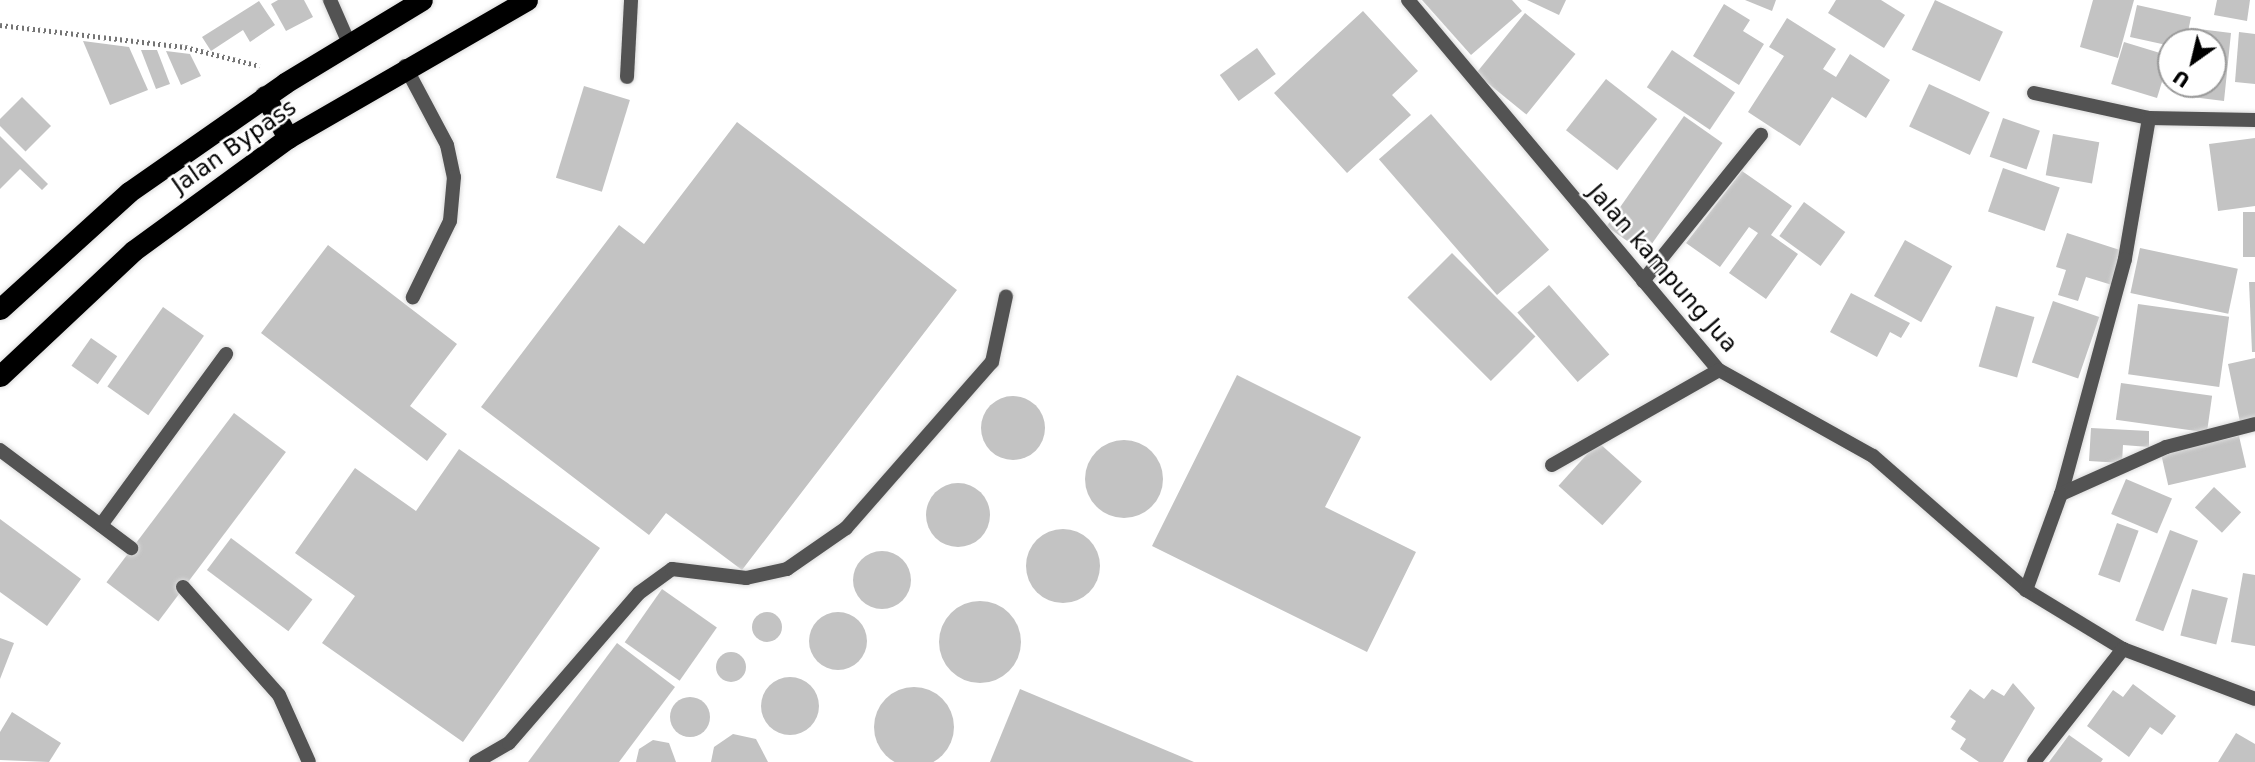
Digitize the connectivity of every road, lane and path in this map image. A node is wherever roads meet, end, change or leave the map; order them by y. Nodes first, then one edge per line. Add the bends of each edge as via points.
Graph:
1 (330, 0) edge
2 (422, 0) edge
3 (527, 0) edge
4 (631, 0) edge
5 (1408, 0) edge
6 (0, 25) edge
7 (348, 41) junction
8 (405, 66) junction
9 (627, 78) dead end
10 (285, 83) junction
11 (2034, 93) dead end
12 (265, 96) junction
13 (2149, 118) junction
14 (2255, 120) edge
15 (1761, 135) dead end
16 (288, 138) junction
17 (1643, 281) junction
18 (1006, 296) dead end
19 (413, 297) dead end
20 (0, 309) edge
21 (226, 354) dead end
22 (1719, 370) junction
23 (0, 376) edge
24 (2255, 424) edge
25 (0, 450) edge
26 (1552, 465) dead end
27 (2061, 494) junction
28 (101, 525) junction
29 (131, 548) dead end
30 (183, 587) dead end
31 (2026, 590) junction
32 (2123, 649) junction
33 (2255, 699) edge
34 (309, 762) edge
35 (476, 762) edge
36 (2034, 762) edge

1 - 7 street
2 - 7 highway, Jalan Bypass
3 - 8 highway, Jalan Bypass
4 - 9 street
5 - 17 street, Jalan kampung Jua
6 - 10 path via 249,58
7 - 10 highway, Jalan Bypass
8 - 16 highway, Jalan Bypass
8 - 19 street via 447,145 454,177 450,221
10 - 12 highway, Jalan Bypass
11 - 13 street
12 - 16 highway
12 - 20 highway, Jalan Bypass via 129,192
13 - 14 street
13 - 27 street via 2125,259
15 - 17 street
16 - 23 highway, Jalan Bypass via 133,251
17 - 22 street, Jalan kampung Jua
18 - 35 street via 1007,317 992,362 846,528 787,569 746,578 672,569 639,593 509,743
21 - 28 street
22 - 26 street
22 - 31 street, Jalan kampung Jua via 1872,456
24 - 27 street via 2166,447
25 - 28 street
27 - 31 street
28 - 29 street
30 - 34 street via 279,695
31 - 32 street, Jalan kampung Jua
32 - 33 street, Jalan kampung Jua
32 - 36 street

